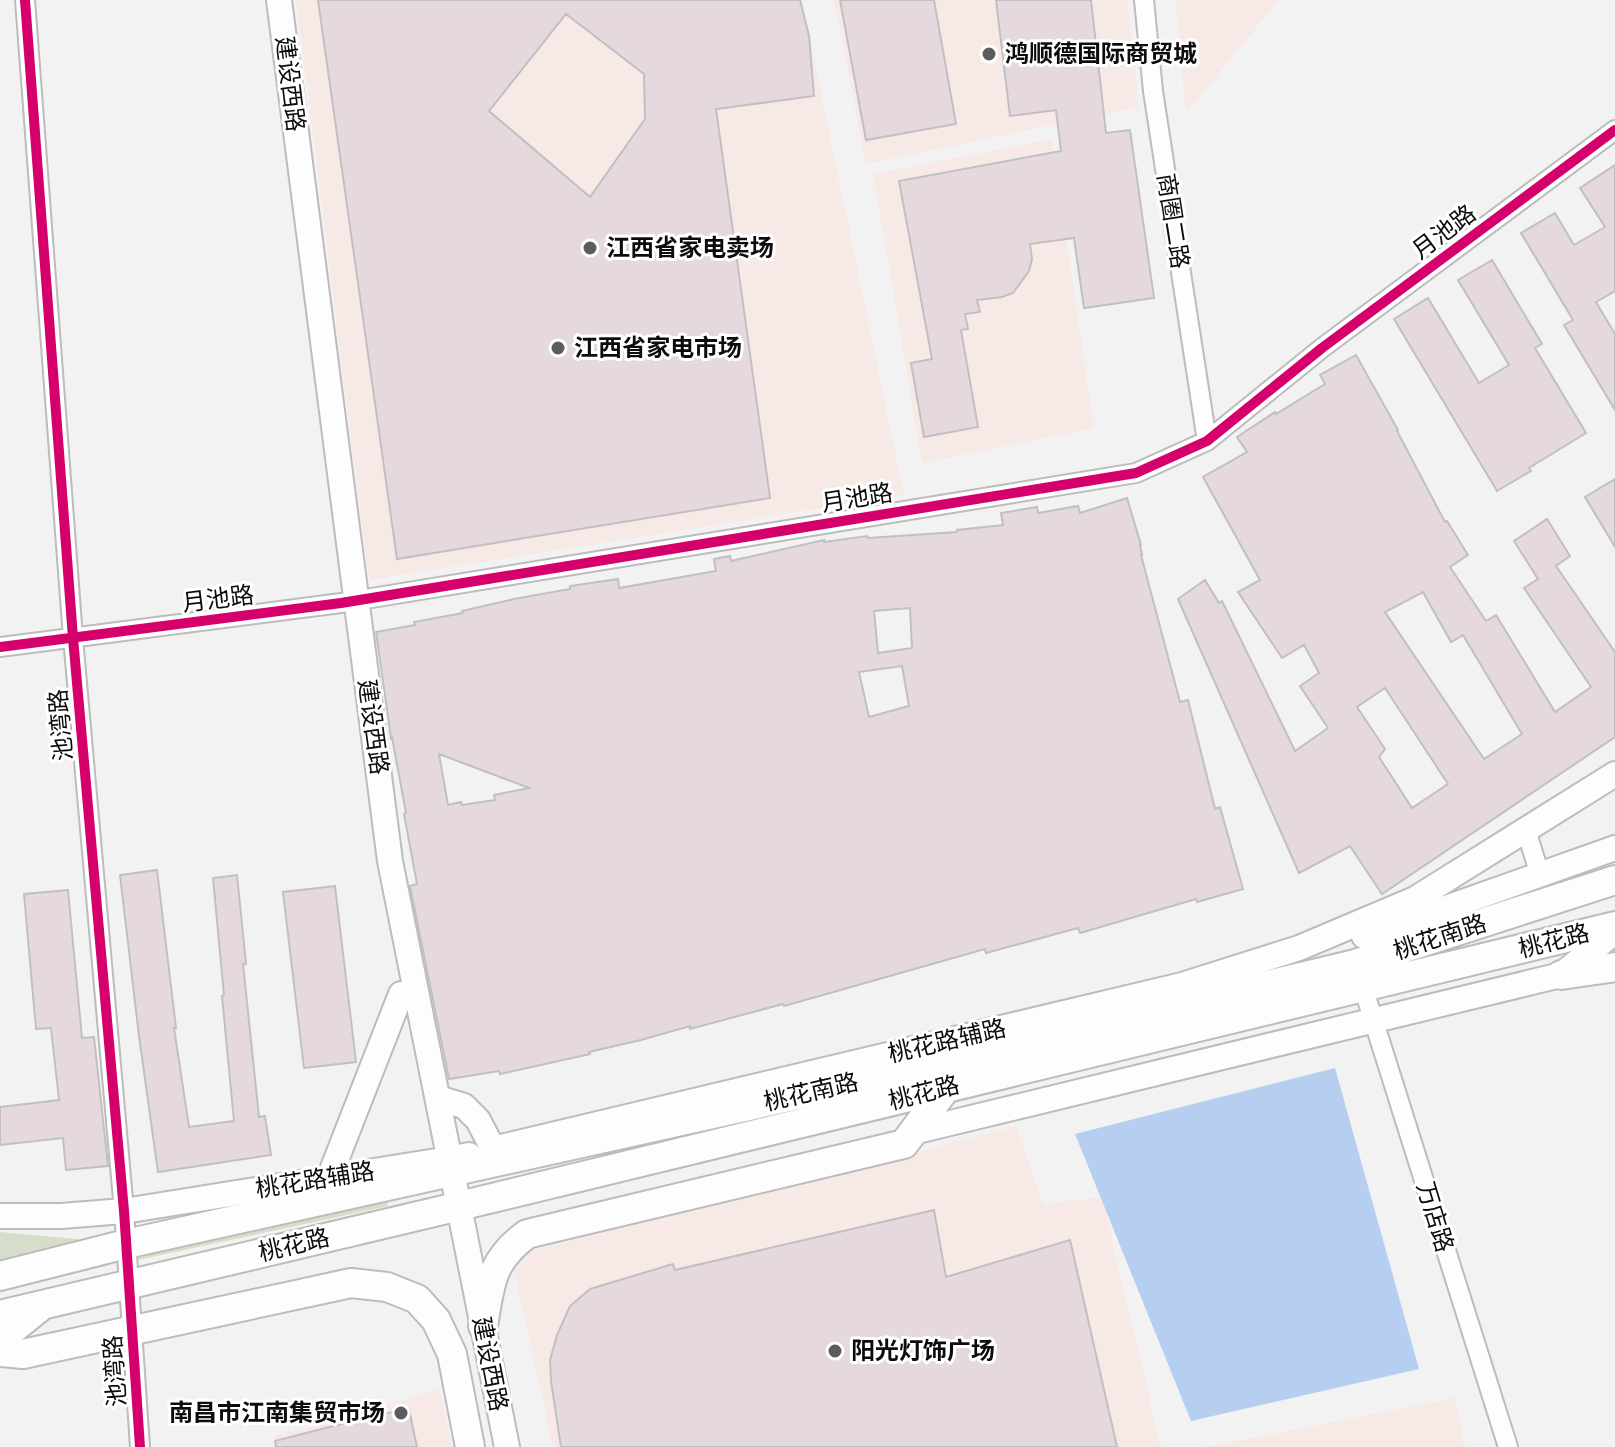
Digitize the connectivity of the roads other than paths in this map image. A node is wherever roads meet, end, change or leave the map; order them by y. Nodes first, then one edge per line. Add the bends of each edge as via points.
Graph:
1 (25, 0) edge
2 (263, 0) edge
3 (279, 0) edge
4 (1144, 0) edge
5 (1615, 130) edge
6 (1207, 441) junction
7 (349, 602) junction
8 (73, 638) junction
9 (0, 647) edge
10 (1615, 774) edge
11 (1526, 830) junction
12 (1615, 848) edge
13 (1540, 875) junction
14 (1615, 880) edge
15 (1615, 929) edge
16 (1615, 967) edge
17 (1561, 975) junction
18 (1363, 987) junction
19 (401, 994) junction
20 (1373, 1020) junction
21 (942, 1076) junction
22 (438, 1098) junction
23 (913, 1132) junction
24 (493, 1149) junction
25 (443, 1167) junction
26 (329, 1178) junction
27 (451, 1208) junction
28 (124, 1211) junction
29 (0, 1216) edge
30 (126, 1244) junction
31 (0, 1276) edge
32 (129, 1284) junction
33 (47, 1304) junction
34 (0, 1315) edge
35 (483, 1326) junction
36 (132, 1330) junction
37 (0, 1342) edge
38 (0, 1352) edge
39 (140, 1447) edge
40 (470, 1447) edge
41 (491, 1447) edge
42 (507, 1447) edge
43 (1508, 1447) edge

1 - 8 street, 池湾路
2 - 7 main road, 建设西路
3 - 7 main road, 建设西路
4 - 6 street, 商圈二路
5 - 6 street, 月池路 via 1322,348
6 - 7 street, 月池路 via 1136,473
7 - 8 street, 月池路
7 - 19 main road, 建设西路 via 375,863
7 - 22 main road, 建设西路 via 390,861
8 - 9 street, 月池路
8 - 28 street, 池湾路
10 - 11 main road, 桃花路辅路
11 - 13 street
11 - 24 main road, 桃花路辅路 via 1415,899 1299,948 1182,985
12 - 13 main road
13 - 21 main road
14 - 21 main road, 桃花南路 via 1355,964
15 - 17 main road
15 - 18 main road, 桃花路
16 - 17 main road
17 - 20 main road
18 - 20 street, 万店路
18 - 21 main road, 桃花路
19 - 25 main road, 建设西路
19 - 26 main road
20 - 23 main road
20 - 43 street, 万店路
21 - 23 main road
21 - 25 main road, 桃花南路
21 - 27 main road, 桃花路
22 - 24 main road via 464,1106
22 - 25 main road, 建设西路
23 - 35 main road via 904,1144 527,1234 511,1245 492,1276
24 - 25 main road, 桃花路辅路
25 - 26 main road, 桃花路辅路
25 - 27 main road, 建设西路
25 - 30 main road, 桃花南路
26 - 28 main road, 桃花路辅路
27 - 32 main road, 桃花路
27 - 35 main road, 建设西路
27 - 41 main road, 建设西路
28 - 29 main road, 桃花路辅路
28 - 30 street, 池湾路
30 - 31 main road, 桃花南路
30 - 32 street, 池湾路
32 - 33 main road, 桃花路
32 - 36 street, 池湾路
33 - 34 main road, 桃花路
33 - 37 main road
35 - 42 main road, 建设西路
36 - 38 main road via 23,1354
36 - 39 street, 池湾路
36 - 40 main road via 351,1283 387,1287 417,1299 436,1320 452,1354

